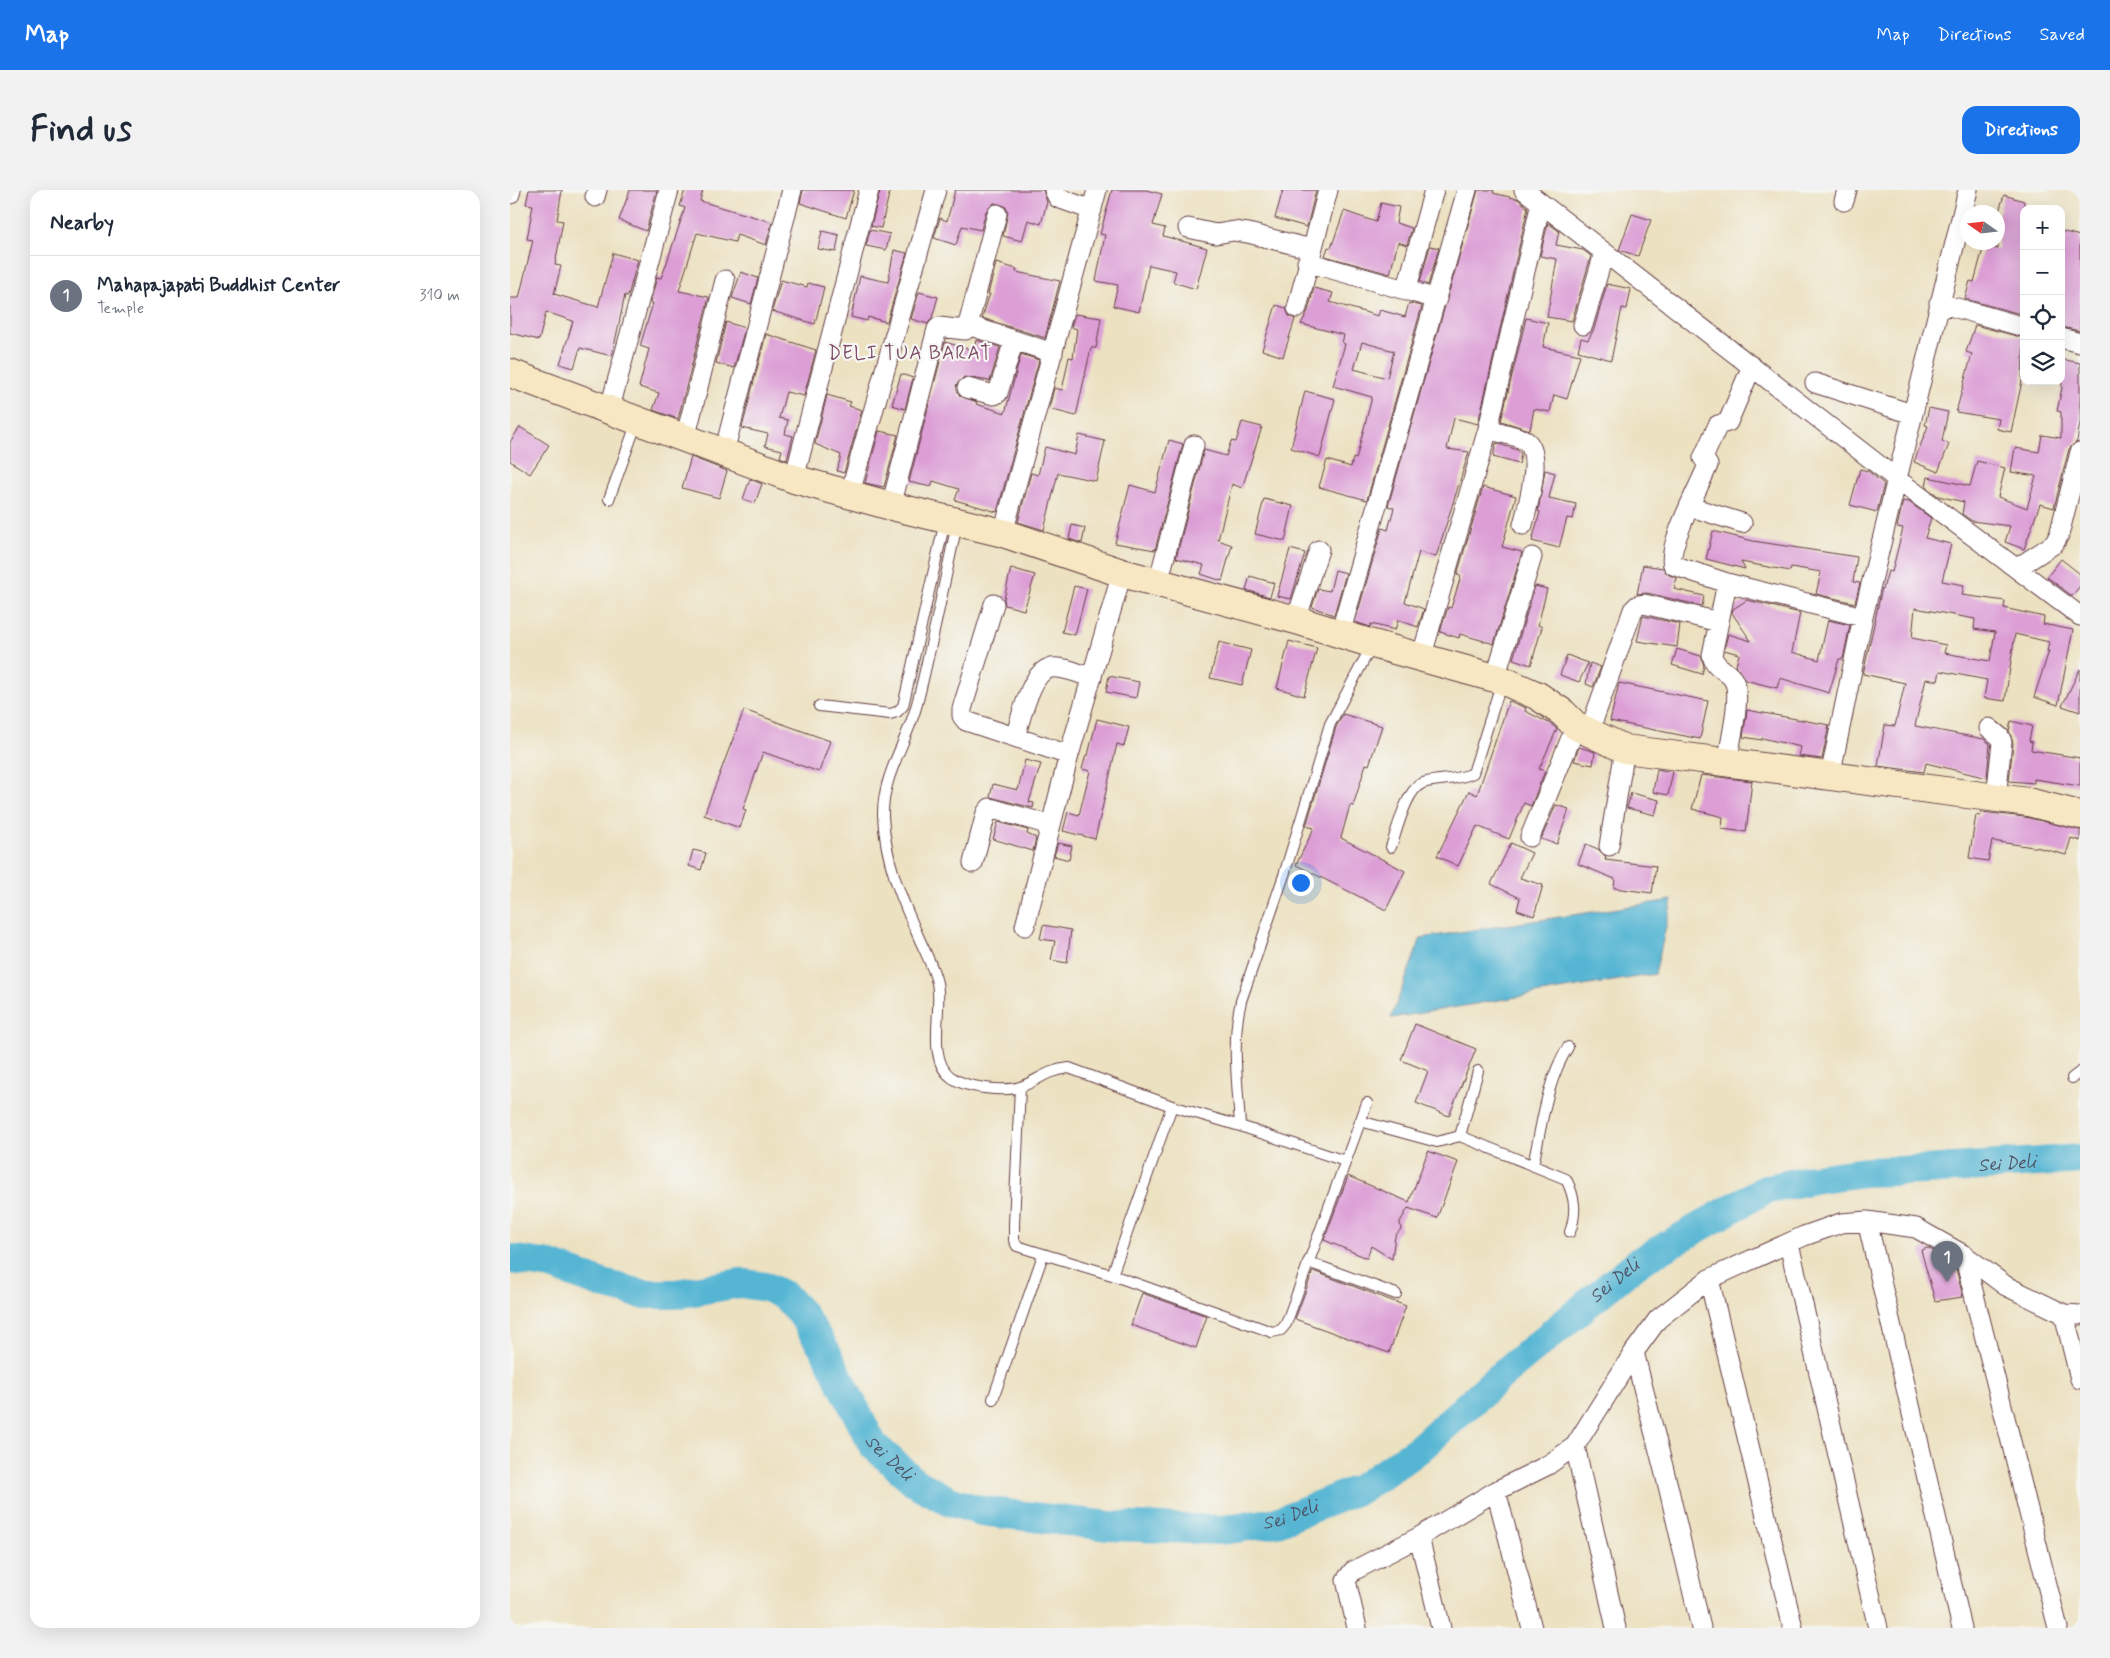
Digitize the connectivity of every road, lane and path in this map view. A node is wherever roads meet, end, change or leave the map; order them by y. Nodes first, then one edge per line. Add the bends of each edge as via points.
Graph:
1 (511, 190) edge
2 (669, 190) edge
3 (792, 190) edge
4 (869, 190) edge
5 (936, 190) edge
6 (1054, 190) edge
7 (1098, 190) edge
8 (1328, 190) edge
9 (1434, 190) edge
10 (1467, 190) edge
11 (1524, 190) edge
12 (1968, 190) edge
13 (510, 194) edge
14 (1541, 203) junction
15 (1092, 210) junction
16 (998, 214) dead end
17 (1188, 228) dead end
18 (1604, 253) junction
19 (1309, 256) junction
20 (725, 280) dead end
21 (1406, 291) junction
22 (1437, 299) junction
23 (1938, 303) junction
24 (1297, 308) dead end
25 (968, 325) junction
26 (1583, 325) dead end
27 (2020, 326) edge
28 (2065, 339) edge
29 (1014, 340) junction
30 (2080, 343) edge
31 (1053, 352) junction
32 (1752, 366) junction
33 (510, 374) edge
34 (1815, 383) dead end
35 (967, 388) dead end
36 (610, 411) junction
37 (1912, 414) junction
38 (637, 421) junction
39 (1488, 429) junction
40 (685, 440) junction
41 (1194, 445) dead end
42 (724, 452) junction
43 (2080, 452) edge
44 (794, 479) junction
45 (1898, 480) junction
46 (850, 493) junction
47 (609, 499) dead end
48 (891, 506) junction
49 (1691, 507) junction
50 (952, 520) junction
51 (1742, 523) dead end
52 (1523, 525) dead end
53 (1003, 532) junction
54 (1319, 550) dead end
55 (1532, 557) dead end
56 (2017, 568) junction
57 (1122, 573) junction
58 (1727, 583) junction
59 (1158, 584) junction
60 (994, 604) dead end
61 (2080, 616) edge
62 (1863, 617) junction
63 (1296, 620) junction
64 (1719, 622) junction
65 (1340, 634) junction
66 (1373, 644) junction
67 (1421, 658) junction
68 (1092, 678) junction
69 (1499, 679) junction
70 (819, 706) dead end
71 (1989, 728) dead end
72 (1582, 729) junction
73 (1015, 737) junction
74 (1626, 749) junction
75 (1069, 754) junction
76 (1727, 762) junction
77 (1830, 776) junction
78 (1996, 798) junction
79 (2080, 815) edge
80 (1050, 825) junction
81 (1530, 838) dead end
82 (1609, 846) dead end
83 (1391, 848) dead end
84 (973, 863) dead end
85 (1025, 926) dead end
86 (1568, 1047) dead end
87 (1478, 1071) dead end
88 (1020, 1087) junction
89 (1367, 1103) dead end
90 (1172, 1106) junction
91 (1360, 1121) junction
92 (1240, 1126) junction
93 (1460, 1136) junction
94 (1345, 1161) junction
95 (1533, 1165) junction
96 (1867, 1221) junction
97 (1570, 1232) dead end
98 (1788, 1244) junction
99 (1043, 1255) junction
100 (1964, 1255) junction
101 (1308, 1262) junction
102 (1112, 1275) junction
103 (1709, 1280) junction
104 (1396, 1294) dead end
105 (2072, 1315) edge
106 (1634, 1352) junction
107 (2080, 1379) edge
108 (993, 1399) dead end
109 (1575, 1446) junction
110 (1496, 1491) junction
111 (1419, 1537) junction
112 (1356, 1628) edge
113 (1441, 1628) edge
114 (1532, 1628) edge
115 (1616, 1628) edge
116 (1701, 1628) edge
117 (1792, 1628) edge
118 (1878, 1628) edge
119 (1962, 1628) edge
120 (2058, 1628) edge

1 - 13 street
2 - 36 street
3 - 42 street
4 - 44 street
5 - 46 street
6 - 15 street via 1058,198
7 - 15 street
8 - 19 street
9 - 21 street
10 - 22 street
11 - 14 street
12 - 23 street
14 - 18 street
14 - 39 street
15 - 31 street
16 - 25 street
17 - 19 street via 1216,234 1248,233
18 - 26 street
18 - 32 street
19 - 21 street
19 - 24 street
20 - 40 street
21 - 22 street
22 - 65 street
23 - 27 street
23 - 37 street
25 - 29 street
25 - 48 street via 965,330 937,329
28 - 30 street
29 - 31 street
29 - 35 street via 998,393 994,395
31 - 53 street
32 - 45 street
32 - 49 street via 1728,422 1718,425 1702,458 1708,466
33 - 36 main road
34 - 37 street
36 - 38 main road
37 - 45 street
38 - 40 main road
38 - 47 lane
39 - 52 street via 1526,441 1530,446 1534,480
39 - 67 street
40 - 42 main road
41 - 59 street
42 - 44 main road
43 - 56 street via 2054,544
44 - 46 main road
45 - 56 street
45 - 62 street
46 - 48 main road
48 - 50 main road
49 - 51 street
49 - 58 street via 1683,519 1671,555 1673,565
50 - 53 main road
50 - 70 lane via 903,706 890,714
50 - 88 lane via 916,706 884,792 883,816 894,881 937,980 940,999 937,1044 941,1064 951,1077 968,1084 986,1089
53 - 57 main road
54 - 63 street
55 - 69 street
56 - 61 street
57 - 59 main road
57 - 68 street
58 - 62 street
58 - 64 street
59 - 63 main road
60 - 73 street via 962,712 966,721
62 - 77 street
63 - 65 main road
64 - 72 street via 1644,604 1638,606
64 - 76 street via 1713,660 1734,680 1736,687
65 - 66 main road
66 - 67 main road
66 - 92 lane via 1330,724 1241,1001 1236,1038
67 - 69 main road
68 - 73 street via 1067,669 1041,671 1035,679
68 - 75 street
69 - 72 main road via 1538,696
69 - 83 lane via 1472,773 1416,787 1410,794
71 - 78 street via 2002,742
72 - 74 main road
72 - 81 street
73 - 75 street
74 - 76 main road
74 - 82 street
75 - 80 street
76 - 77 main road
77 - 78 main road
78 - 79 main road
80 - 84 street via 990,808
80 - 85 street
86 - 95 lane via 1556,1066
87 - 93 lane
88 - 90 lane via 1052,1070 1069,1068
88 - 99 lane via 1014,1240 1020,1249
89 - 91 lane
90 - 92 lane
90 - 102 lane
91 - 93 lane via 1437,1142
91 - 94 lane
92 - 94 lane
93 - 95 lane
94 - 101 lane
95 - 97 lane via 1566,1179 1574,1196 1574,1219
96 - 98 street via 1841,1223
96 - 100 street via 1916,1228
96 - 119 street
98 - 103 street
98 - 118 street
99 - 102 lane
99 - 108 lane
100 - 105 street via 2006,1286
100 - 120 street
101 - 102 lane via 1286,1324 1277,1332
101 - 104 lane
103 - 106 street via 1658,1319
103 - 117 street
105 - 107 street
106 - 109 street
106 - 116 street
109 - 110 street via 1548,1465
109 - 115 street
110 - 111 street
110 - 114 street
111 - 112 street via 1353,1571 1346,1580
111 - 113 street

